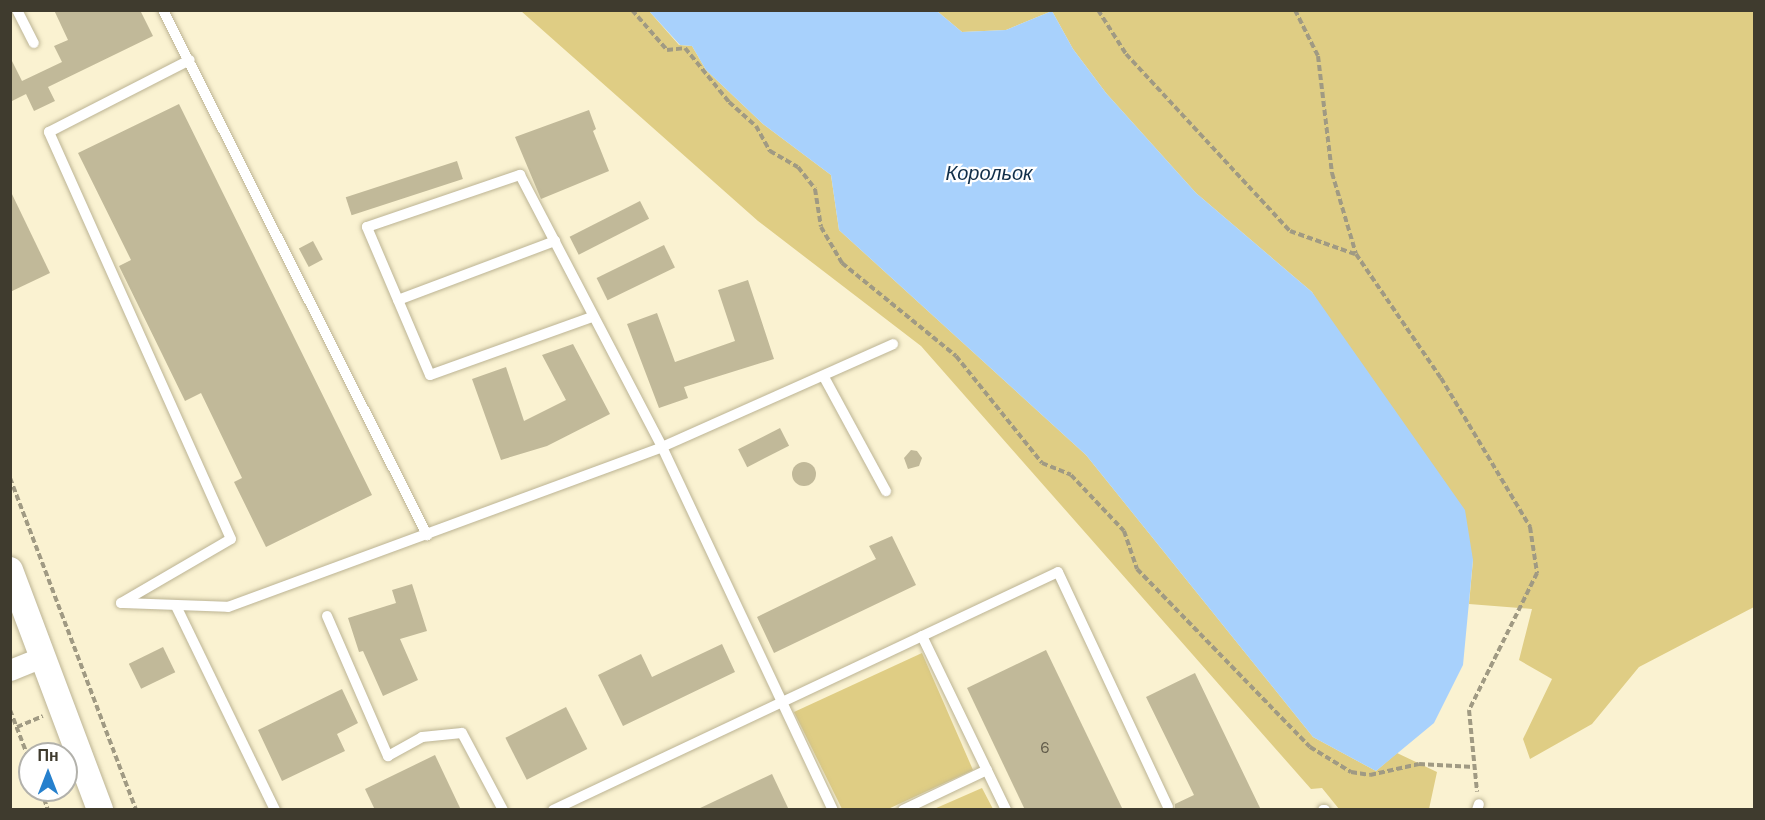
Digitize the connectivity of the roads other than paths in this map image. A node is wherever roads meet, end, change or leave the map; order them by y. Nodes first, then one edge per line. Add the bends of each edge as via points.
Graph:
1 (17, 10) edge
2 (163, 10) edge
3 (34, 43) dead end
4 (190, 60) junction
5 (555, 241) junction
6 (398, 300) junction
7 (592, 316) junction
8 (893, 344) dead end
9 (824, 376) junction
10 (662, 447) junction
11 (886, 491) dead end
12 (427, 535) junction
13 (10, 570) edge
14 (176, 606) junction
15 (327, 616) dead end
16 (922, 636) junction
17 (43, 657) junction
18 (10, 670) edge
19 (781, 702) junction
20 (987, 770) junction
21 (1168, 807) dead end
22 (100, 810) edge
23 (275, 810) edge
24 (503, 810) edge
25 (553, 810) edge
26 (833, 810) edge
27 (903, 810) edge
28 (1006, 810) edge

1 - 3 lane
2 - 4 lane
4 - 12 lane
4 - 14 lane via 49,132 231,539 121,603
5 - 6 lane
5 - 6 lane via 520,175 367,227
5 - 7 lane
6 - 7 lane via 430,375
7 - 10 lane
8 - 9 lane
9 - 10 lane
9 - 11 lane
10 - 12 lane
10 - 19 lane
12 - 14 lane via 228,607
13 - 17 street
14 - 23 lane
15 - 24 lane via 388,756 422,737 462,734
16 - 19 lane
16 - 20 lane
16 - 21 lane via 1058,573
17 - 18 street
17 - 22 street
19 - 25 lane
19 - 26 lane
20 - 27 lane
20 - 28 lane

